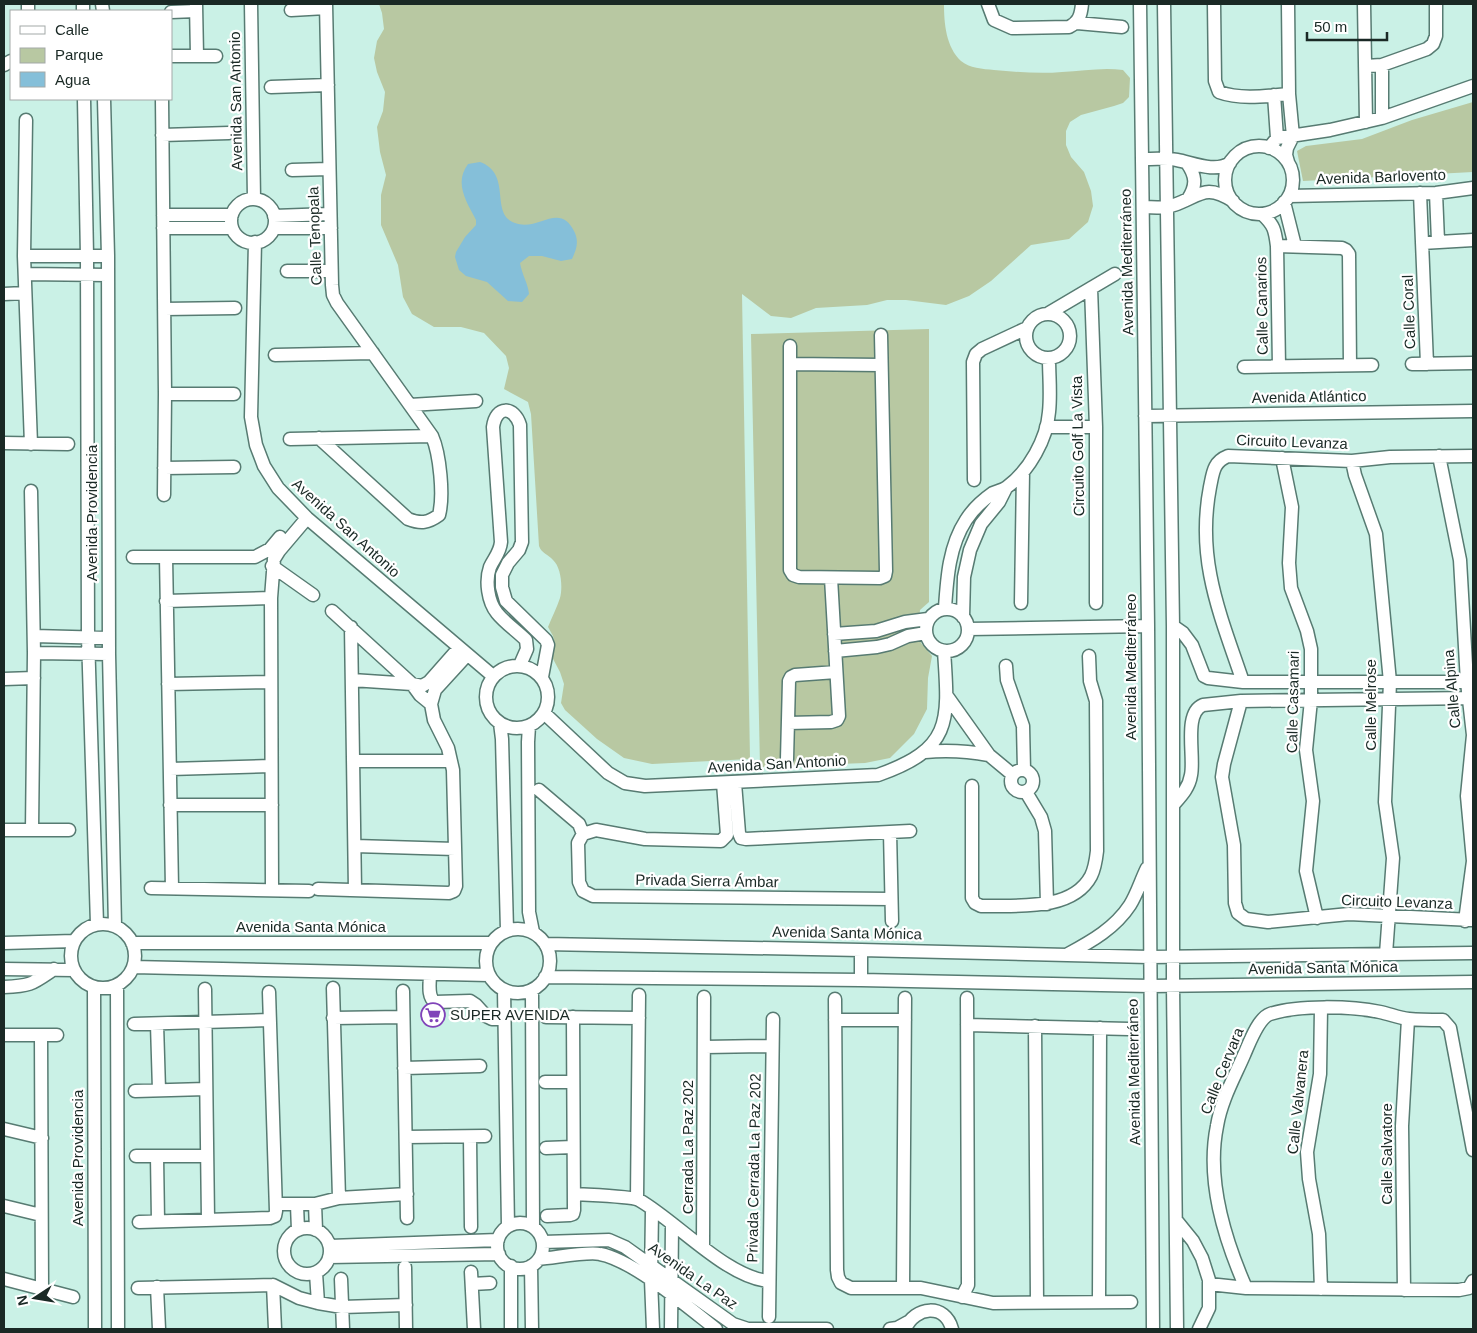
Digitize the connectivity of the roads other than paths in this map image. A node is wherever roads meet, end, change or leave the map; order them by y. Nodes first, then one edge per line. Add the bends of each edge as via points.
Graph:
1 (251, 4) edge
2 (988, 4) edge
3 (1082, 4) edge
4 (1140, 4) edge
5 (1164, 4) edge
6 (1214, 4) edge
7 (1288, 4) edge
8 (1364, 4) edge
9 (1436, 4) edge
10 (326, 6) edge
11 (196, 8) edge
12 (291, 10) dead end
13 (172, 12) edge
14 (1077, 23) junction
15 (1122, 27) dead end
16 (172, 56) edge
17 (197, 56) junction
18 (216, 56) dead end
19 (1382, 65) junction
20 (1365, 66) junction
21 (328, 85) junction
22 (1473, 86) edge
23 (271, 87) dead end
24 (1289, 94) junction
25 (1274, 95) junction
26 (84, 100) edge
27 (104, 100) edge
28 (162, 100) edge
29 (1382, 118) junction
30 (26, 120) dead end
31 (1366, 122) junction
32 (229, 133) dead end
33 (162, 135) junction
34 (1293, 136) junction
35 (1273, 143) junction
36 (1142, 159) junction
37 (1165, 160) junction
38 (1288, 162) junction
39 (1187, 163) junction
40 (1230, 163) junction
41 (330, 169) junction
42 (292, 170) dead end
43 (1473, 188) edge
44 (1436, 192) junction
45 (1420, 193) junction
46 (254, 199) junction
47 (1188, 199) junction
48 (1287, 199) junction
49 (1233, 201) junction
50 (1143, 207) junction
51 (1166, 207) junction
52 (330, 214) junction
53 (1262, 214) junction
54 (163, 222) junction
55 (232, 222) junction
56 (274, 222) junction
57 (330, 228) junction
58 (1473, 240) edge
59 (255, 242) junction
60 (1422, 242) junction
61 (1438, 242) junction
62 (1277, 246) junction
63 (1295, 246) junction
64 (24, 256) junction
65 (87, 256) junction
66 (108, 256) junction
67 (331, 271) junction
68 (287, 272) dead end
69 (25, 274) junction
70 (1115, 274) dead end
71 (87, 275) junction
72 (108, 275) junction
73 (1091, 288) junction
74 (25, 293) junction
75 (4, 294) edge
76 (235, 308) dead end
77 (164, 309) junction
78 (1050, 314) junction
79 (1027, 328) junction
80 (880, 335) dead end
81 (790, 346) dead end
82 (373, 353) junction
83 (275, 355) dead end
84 (1049, 358) junction
85 (1473, 363) edge
86 (790, 364) junction
87 (881, 364) junction
88 (1412, 364) dead end
89 (1427, 364) junction
90 (1350, 365) junction
91 (1372, 365) dead end
92 (1279, 366) junction
93 (1244, 367) dead end
94 (165, 394) junction
95 (234, 394) dead end
96 (476, 401) dead end
97 (410, 405) junction
98 (1473, 411) edge
99 (1145, 416) junction
100 (1169, 416) junction
101 (1046, 427) junction
102 (1096, 427) junction
103 (432, 436) junction
104 (319, 438) junction
105 (290, 439) dead end
106 (4, 443) edge
107 (31, 444) junction
108 (68, 444) dead end
109 (1439, 456) junction
110 (1473, 456) edge
111 (1282, 458) junction
112 (1352, 461) junction
113 (164, 468) junction
114 (234, 468) dead end
115 (1023, 472) junction
116 (974, 480) dead end
117 (1006, 488) junction
118 (31, 491) dead end
119 (164, 495) dead end
120 (304, 516) junction
121 (501, 535) junction
122 (522, 535) junction
123 (133, 557) dead end
124 (166, 557) junction
125 (272, 566) junction
126 (831, 578) junction
127 (313, 595) dead end
128 (271, 598) junction
129 (166, 601) junction
130 (1021, 603) dead end
131 (1096, 603) dead end
132 (945, 608) junction
133 (332, 611) dead end
134 (524, 618) junction
135 (928, 619) junction
136 (966, 623) junction
137 (1148, 626) junction
138 (1172, 626) junction
139 (351, 627) junction
140 (886, 629) junction
141 (516, 630) junction
142 (926, 633) junction
143 (834, 634) junction
144 (34, 636) junction
145 (88, 637) junction
146 (109, 638) junction
147 (890, 644) junction
148 (835, 650) junction
149 (463, 651) junction
150 (944, 651) junction
151 (34, 653) junction
152 (89, 654) junction
153 (109, 654) junction
154 (1088, 656) dead end
155 (520, 665) junction
156 (1006, 666) dead end
157 (836, 672) junction
158 (493, 676) junction
159 (542, 677) junction
160 (34, 678) junction
161 (4, 679) edge
162 (352, 680) junction
163 (271, 682) junction
164 (1243, 682) junction
165 (1312, 682) junction
166 (1390, 682) junction
167 (1470, 682) edge
168 (168, 684) junction
169 (412, 684) junction
170 (947, 696) junction
171 (1471, 698) edge
172 (1390, 699) junction
173 (1311, 700) junction
174 (1241, 701) junction
175 (431, 704) junction
176 (544, 713) junction
177 (788, 722) junction
178 (500, 723) junction
179 (530, 726) junction
180 (925, 752) junction
181 (989, 755) junction
182 (788, 760) dead end
183 (354, 761) junction
184 (451, 761) junction
185 (271, 766) junction
186 (170, 769) junction
187 (1019, 772) junction
188 (729, 783) junction
189 (972, 786) dead end
190 (539, 790) dead end
191 (1026, 792) junction
192 (170, 805) junction
193 (1173, 805) junction
194 (272, 806) junction
195 (4, 830) edge
196 (32, 830) junction
197 (69, 830) dead end
198 (910, 831) dead end
199 (890, 832) junction
200 (584, 834) junction
201 (355, 846) junction
202 (455, 849) junction
203 (1149, 864) junction
204 (151, 888) dead end
205 (172, 888) junction
206 (272, 890) junction
207 (355, 890) junction
208 (891, 900) junction
209 (1047, 904) junction
210 (1388, 917) junction
211 (1317, 918) junction
212 (1469, 920) edge
213 (892, 921) dead end
214 (97, 924) junction
215 (115, 926) junction
216 (507, 930) junction
217 (533, 932) junction
218 (74, 941) junction
219 (4, 943) edge
220 (132, 943) junction
221 (491, 943) junction
222 (545, 944) junction
223 (861, 950) junction
224 (1473, 953) edge
225 (1386, 954) junction
226 (1067, 955) junction
227 (1173, 956) junction
228 (1149, 957) junction
229 (133, 967) junction
230 (4, 969) edge
231 (54, 969) junction
232 (74, 970) junction
233 (430, 974) junction
234 (489, 975) junction
235 (545, 977) junction
236 (861, 980) junction
237 (1473, 982) edge
238 (117, 985) junction
239 (1150, 986) junction
240 (1172, 986) junction
241 (4, 987) edge
242 (94, 987) junction
243 (333, 988) dead end
244 (204, 990) dead end
245 (504, 990) junction
246 (532, 990) junction
247 (403, 991) dead end
248 (269, 992) dead end
249 (639, 995) dead end
250 (704, 997) dead end
251 (905, 998) dead end
252 (967, 998) dead end
253 (836, 999) dead end
254 (1321, 1008) junction
255 (403, 1017) junction
256 (546, 1017) dead end
257 (573, 1017) junction
258 (333, 1018) junction
259 (639, 1018) junction
260 (773, 1018) dead end
261 (505, 1019) junction
262 (1408, 1019) junction
263 (269, 1020) junction
264 (836, 1020) junction
265 (904, 1020) junction
266 (205, 1022) junction
267 (134, 1024) dead end
268 (156, 1024) junction
269 (967, 1024) junction
270 (1035, 1026) junction
271 (1100, 1028) junction
272 (1129, 1029) dead end
273 (4, 1035) edge
274 (41, 1035) junction
275 (56, 1035) dead end
276 (772, 1046) junction
277 (704, 1047) junction
278 (480, 1066) dead end
279 (404, 1068) junction
280 (545, 1082) dead end
281 (572, 1082) junction
282 (206, 1089) junction
283 (159, 1090) junction
284 (135, 1091) dead end
285 (4, 1129) edge
286 (484, 1136) dead end
287 (406, 1137) junction
288 (470, 1137) junction
289 (42, 1138) junction
290 (573, 1147) junction
291 (546, 1148) dead end
292 (1473, 1150) edge
293 (136, 1156) dead end
294 (157, 1156) junction
295 (207, 1156) junction
296 (407, 1194) junction
297 (574, 1194) junction
298 (339, 1198) junction
299 (637, 1199) junction
300 (276, 1204) junction
301 (315, 1204) junction
302 (297, 1205) junction
303 (4, 1206) edge
304 (652, 1210) junction
305 (42, 1215) junction
306 (547, 1216) dead end
307 (407, 1218) dead end
308 (208, 1220) junction
309 (1176, 1220) junction
310 (140, 1222) dead end
311 (158, 1222) junction
312 (672, 1224) junction
313 (508, 1226) junction
314 (471, 1227) dead end
315 (533, 1227) junction
316 (298, 1230) junction
317 (316, 1230) junction
318 (498, 1240) junction
319 (543, 1242) junction
320 (703, 1247) junction
321 (330, 1252) junction
322 (499, 1254) junction
323 (535, 1262) junction
324 (511, 1266) junction
325 (652, 1266) junction
326 (405, 1268) dead end
327 (316, 1272) junction
328 (341, 1279) dead end
329 (671, 1279) junction
330 (4, 1280) edge
331 (651, 1280) junction
332 (769, 1281) junction
333 (490, 1283) dead end
334 (1209, 1284) junction
335 (1471, 1284) edge
336 (273, 1285) junction
337 (157, 1287) junction
338 (138, 1288) dead end
339 (903, 1288) junction
340 (921, 1288) junction
341 (1246, 1288) junction
342 (42, 1289) junction
343 (1321, 1289) junction
344 (1404, 1290) junction
345 (944, 1292) junction
346 (671, 1295) junction
347 (73, 1297) dead end
348 (962, 1297) junction
349 (1037, 1302) junction
350 (1099, 1302) junction
351 (1131, 1302) dead end
352 (318, 1303) junction
353 (406, 1305) junction
354 (342, 1307) junction
355 (769, 1317) dead end
356 (946, 1317) junction
357 (910, 1322) edge
358 (95, 1329) edge
359 (118, 1329) edge
360 (159, 1329) edge
361 (275, 1329) edge
362 (343, 1329) edge
363 (406, 1329) edge
364 (474, 1329) edge
365 (511, 1329) edge
366 (532, 1329) edge
367 (653, 1329) edge
368 (672, 1329) edge
369 (716, 1329) edge
370 (827, 1329) edge
371 (890, 1329) edge
372 (952, 1329) edge
373 (1153, 1329) edge
374 (1177, 1329) edge
375 (1199, 1329) edge

1 - 46 street, Avenida San Antonio
2 - 14 street via 994,20 1012,28 1069,27
3 - 14 street
4 - 36 street, Avenida Mediterráneo
5 - 37 street
6 - 25 street via 1215,81 1219,92 1229,96
7 - 24 street
8 - 20 street
9 - 19 street via 1433,44
10 - 12 street
10 - 21 street, Calle Tenopala
11 - 13 street
11 - 17 street
14 - 15 street
16 - 17 street
17 - 18 street
19 - 20 street
19 - 29 street
20 - 31 street
21 - 23 street
21 - 41 street, Calle Tenopala
22 - 29 street
24 - 25 street
24 - 34 street
25 - 35 street
26 - 65 street, Avenida Providencia
27 - 66 street, Avenida Providencia
28 - 33 street
29 - 31 street
30 - 64 street
31 - 34 street
32 - 33 street
33 - 54 street
34 - 35 street
34 - 38 street via 1287,148
35 - 38 street
35 - 40 street via 1246,149
36 - 37 street
36 - 50 street, Avenida Mediterráneo
37 - 39 street
37 - 51 street
38 - 48 street via 1293,179
39 - 40 street via 1217,168
39 - 47 street via 1195,182
40 - 49 street via 1226,184
41 - 42 street
41 - 52 street, Calle Tenopala
43 - 44 street, Avenida Barlovento
44 - 45 street, Avenida Barlovento
44 - 61 street
45 - 48 street, Avenida Barlovento
45 - 60 street, Calle Coral
46 - 55 street via 240,203
46 - 56 street via 270,207
47 - 49 street via 1204,192 1216,192
47 - 51 street
48 - 53 street via 1274,210
48 - 63 street
49 - 53 street via 1245,211
50 - 51 street
50 - 99 street, Avenida Mediterráneo
51 - 100 street
52 - 56 street
52 - 57 street, Calle Tenopala
53 - 62 street, Calle Canarios via 1272,223
54 - 55 street
54 - 77 street
55 - 59 street via 241,239
56 - 57 street
56 - 59 street via 266,238
57 - 67 street, Calle Tenopala
58 - 61 street
59 - 120 street, Avenida San Antonio via 251,417 256,445 278,488
60 - 61 street
60 - 89 street, Calle Coral
62 - 63 street, Calle Canarios
62 - 92 street, Calle Canarios
63 - 90 street, Calle Canarios via 1342,248 1349,254
64 - 65 street
64 - 69 street
65 - 66 street
65 - 71 street, Avenida Providencia
66 - 72 street, Avenida Providencia
67 - 68 street
67 - 82 street, Calle Tenopala via 337,303
69 - 71 street
69 - 74 street
70 - 73 street
71 - 72 street
71 - 145 street, Avenida Providencia
72 - 146 street, Avenida Providencia
73 - 78 street
73 - 102 street, Circuito Golf La Vista
74 - 75 street
74 - 107 street
76 - 77 street
77 - 94 street
78 - 79 street via 1035,317
78 - 84 street via 1063,319 1070,332 1067,347
79 - 84 street via 1030,349
79 - 116 street via 982,349 973,362
80 - 87 street
81 - 86 street
82 - 83 street
82 - 97 street, Calle Tenopala
84 - 101 street, Circuito Golf La Vista via 1050,412
85 - 89 street, Calle Coral
86 - 87 street
86 - 126 street via 790,570 799,577
87 - 126 street via 885,576
88 - 89 street
90 - 91 street
90 - 92 street, Calle Canarios
92 - 93 street
94 - 95 street
94 - 113 street
96 - 97 street
97 - 103 street, Calle Tenopala
98 - 100 street, Avenida Atlántico
99 - 100 street, Avenida Atlántico
99 - 137 street, Avenida Mediterráneo
100 - 138 street
101 - 102 street
101 - 115 street, Circuito Golf La Vista
102 - 131 street, Circuito Golf La Vista
103 - 104 street
103 - 104 street, Calle Tenopala via 437,447 442,504 440,515 430,522 418,523 408,518
104 - 105 street
106 - 107 street
107 - 108 street
109 - 110 street, Circuito Levanza
109 - 112 street, Circuito Levanza
109 - 167 street, Calle Alpina via 1460,560
111 - 112 street, Circuito Levanza
111 - 164 street, Circuito Levanza via 1228,456 1219,460 1214,467 1205,511 1206,557 1212,591
111 - 165 street, Calle Casamari via 1292,507 1291,588 1307,631
112 - 166 street, Calle Melrose via 1376,534
113 - 114 street
113 - 119 street
115 - 117 street, Circuito Golf La Vista
115 - 130 street
117 - 132 street, Circuito Golf La Vista via 978,504 955,540
117 - 136 street, Circuito Golf La Vista via 981,524 970,550 964,577
118 - 144 street
120 - 124 street via 270,549 255,557
120 - 125 street
120 - 149 street, Avenida San Antonio
121 - 122 street
121 - 122 street via 494,418 505,411 518,417 520,425
121 - 141 street via 500,552 490,568 487,584 497,613
122 - 134 street via 519,550 502,575 502,587 506,601
123 - 124 street
124 - 129 street
125 - 127 street
125 - 128 street
126 - 143 street
128 - 129 street
128 - 163 street
129 - 168 street
132 - 135 street
132 - 136 street via 955,610
133 - 139 street
134 - 141 street
134 - 159 street via 548,645
135 - 140 street
135 - 142 street
136 - 137 street
136 - 150 street via 967,635 961,646
137 - 203 street, Avenida Mediterráneo
138 - 164 street via 1183,633 1192,645 1204,676
138 - 193 street
139 - 162 street
139 - 169 street
140 - 143 street
140 - 147 street
141 - 155 street via 526,640 527,649
142 - 147 street
142 - 150 street via 930,643
143 - 148 street
144 - 145 street
144 - 151 street
145 - 146 street
145 - 152 street, Avenida Providencia
146 - 153 street, Avenida Providencia
147 - 148 street
148 - 157 street
149 - 158 street, Avenida San Antonio
149 - 169 street via 422,686
149 - 175 street via 435,690
150 - 170 street, Avenida San Antonio
151 - 152 street
151 - 160 street
152 - 153 street
152 - 214 street, Avenida Providencia
153 - 215 street, Avenida Providencia
154 - 209 street via 1096,701 1095,868 1090,879 1078,890 1065,899
155 - 158 street via 510,666
155 - 159 street
156 - 187 street via 1007,680 1023,726
157 - 177 street via 791,677
157 - 177 street via 837,720
158 - 178 street via 486,696 490,711
159 - 176 street via 548,695
160 - 161 street
160 - 196 street
162 - 169 street
162 - 183 street
163 - 168 street
163 - 185 street
164 - 165 street
165 - 166 street
165 - 173 street, Calle Casamari
166 - 167 street
166 - 172 street, Calle Melrose
167 - 171 street, Calle Alpina
168 - 186 street
169 - 175 street
170 - 180 street, Avenida San Antonio via 946,715 939,734
170 - 181 street
171 - 172 street
171 - 212 street, Calle Alpina via 1473,735 1467,796 1473,861
172 - 173 street
172 - 210 street, Calle Melrose via 1385,802 1394,858
173 - 174 street
173 - 211 street, Calle Casamari via 1306,750 1313,801 1306,871
174 - 193 street via 1197,707 1191,724 1192,775 1186,790
174 - 211 street, Circuito Levanza via 1222,777 1234,845 1238,913 1246,919 1268,922
175 - 184 street
176 - 179 street
176 - 188 street, Avenida San Antonio via 608,773 625,783 645,786
177 - 182 street
178 - 179 street via 514,728
178 - 216 street
179 - 217 street via 529,912
180 - 181 street via 966,751
180 - 188 street, Avenida San Antonio via 902,767 878,775
181 - 187 street
183 - 184 street
183 - 201 street
184 - 202 street
185 - 186 street
185 - 194 street
186 - 192 street
187 - 191 street via 1028,772 1033,778 1032,786
187 - 191 street via 1011,779 1014,788 1021,793
188 - 199 street via 741,838
188 - 200 street via 728,835 722,840 645,839 596,830
189 - 209 street via 972,898 975,903 981,906
190 - 200 street via 579,824
191 - 209 street via 1046,831
192 - 194 street
192 - 205 street
193 - 227 street
194 - 206 street
195 - 196 street
196 - 197 street
198 - 199 street
199 - 208 street
200 - 208 street, Privada Sierra Ámbar via 578,843 578,882 583,892 593,896
201 - 202 street
201 - 207 street
202 - 207 street via 454,891
203 - 226 street via 1130,904 1116,922 1096,939
203 - 228 street, Avenida Mediterráneo
204 - 205 street
205 - 206 street
206 - 207 street
208 - 213 street
210 - 211 street, Circuito Levanza via 1349,914
210 - 212 street, Circuito Levanza
210 - 225 street, Calle Melrose
214 - 215 street
214 - 218 street via 86,928
215 - 220 street
216 - 217 street
216 - 221 street
217 - 222 street
218 - 219 street
218 - 232 street via 71,952
220 - 221 street, Avenida Santa Mónica
220 - 229 street
221 - 234 street via 486,953
222 - 223 street, Avenida Santa Mónica
222 - 235 street via 550,962
223 - 226 street, Avenida Santa Mónica
223 - 236 street
224 - 225 street, Avenida Santa Mónica
225 - 227 street, Avenida Santa Mónica
226 - 228 street, Avenida Santa Mónica
227 - 228 street, Avenida Santa Mónica
227 - 240 street
228 - 239 street, Avenida Mediterráneo
229 - 233 street
229 - 238 street
230 - 231 street
231 - 232 street
231 - 241 street via 33,984
232 - 242 street
233 - 234 street
233 - 261 street via 431,1000 470,1002 492,1019
234 - 245 street
235 - 236 street
235 - 246 street
236 - 239 street
237 - 240 street, Avenida Santa Mónica
238 - 242 street
238 - 359 street
239 - 240 street, Avenida Santa Mónica
239 - 373 street, Avenida Mediterráneo
240 - 309 street
242 - 358 street, Avenida Providencia
243 - 258 street
244 - 266 street
245 - 246 street via 515,993
245 - 261 street
246 - 315 street
247 - 255 street
248 - 263 street
249 - 259 street
250 - 277 street, Cerrada La Paz 202
251 - 265 street
252 - 269 street
253 - 264 street
254 - 262 street via 1350,1008
254 - 341 street, Calle Cervara via 1268,1015 1257,1028 1225,1098 1217,1125 1215,1187 1224,1228
254 - 343 street, Calle Valvanera via 1320,1074 1307,1152 1319,1234
255 - 258 street
255 - 279 street
256 - 257 street
257 - 259 street
257 - 281 street
258 - 298 street
259 - 299 street
260 - 276 street, Privada Cerrada La Paz 202
261 - 313 street
262 - 292 street via 1444,1020 1450,1028
262 - 344 street, Calle Salvatore via 1402,1126
263 - 266 street
263 - 300 street
264 - 265 street
264 - 339 street via 838,1277 840,1283 852,1288
265 - 339 street
266 - 268 street
266 - 282 street
267 - 268 street
268 - 283 street
269 - 270 street
269 - 348 street via 968,1285
270 - 271 street
270 - 349 street
271 - 272 street
271 - 350 street
273 - 274 street
274 - 275 street
274 - 289 street
276 - 277 street
276 - 332 street, Privada Cerrada La Paz 202
277 - 320 street, Cerrada La Paz 202
278 - 279 street
279 - 287 street
280 - 281 street
281 - 290 street
282 - 283 street
282 - 295 street
283 - 284 street
285 - 289 street
286 - 288 street
287 - 288 street
287 - 296 street
288 - 314 street
289 - 305 street
290 - 291 street
290 - 297 street
293 - 294 street
294 - 295 street
294 - 311 street
295 - 308 street
296 - 298 street
296 - 307 street
297 - 299 street
297 - 306 street via 573,1214
298 - 301 street
299 - 304 street, Cerrada La Paz 202
300 - 302 street
300 - 308 street via 275,1216 270,1218
301 - 302 street
301 - 317 street
302 - 316 street
303 - 305 street
304 - 312 street, Cerrada La Paz 202
304 - 325 street
305 - 342 street
308 - 311 street
309 - 334 street via 1202,1258
309 - 374 street
310 - 311 street
312 - 320 street, Cerrada La Paz 202
312 - 329 street, Cerrada La Paz 202
313 - 315 street via 524,1223
313 - 318 street
315 - 319 street
316 - 317 street
316 - 327 street via 288,1238 285,1246 288,1264 298,1272
317 - 321 street via 326,1239
318 - 321 street
318 - 322 street
319 - 323 street via 542,1252
319 - 325 street, Avenida La Paz via 609,1240
320 - 332 street, Cerrada La Paz 202 via 747,1276
321 - 322 street
321 - 327 street via 323,1268
322 - 324 street
323 - 324 street via 521,1269
323 - 331 street, Avenida La Paz via 599,1253 616,1258
323 - 366 street
324 - 365 street
325 - 329 street, Avenida La Paz
325 - 331 street
326 - 353 street
327 - 352 street
328 - 354 street
329 - 346 street, Cerrada La Paz 202
329 - 370 street, Avenida La Paz via 733,1324 748,1329
330 - 342 street
331 - 346 street, Avenida La Paz
331 - 367 street
332 - 355 street, Privada Cerrada La Paz 202
333 - 364 street via 471,1278
334 - 341 street
334 - 375 street via 1209,1308
335 - 344 street via 1458,1290
336 - 337 street
336 - 352 street
336 - 361 street
337 - 338 street
337 - 360 street
339 - 340 street
340 - 345 street
340 - 357 street via 921,1304
341 - 343 street
342 - 347 street
343 - 344 street
345 - 348 street
345 - 356 street
346 - 368 street, Cerrada La Paz 202
346 - 369 street, Avenida La Paz
348 - 349 street via 993,1303
349 - 350 street
350 - 351 street
352 - 354 street
353 - 354 street
353 - 363 street
354 - 362 street
356 - 357 street via 923,1311
356 - 372 street
357 - 371 street

